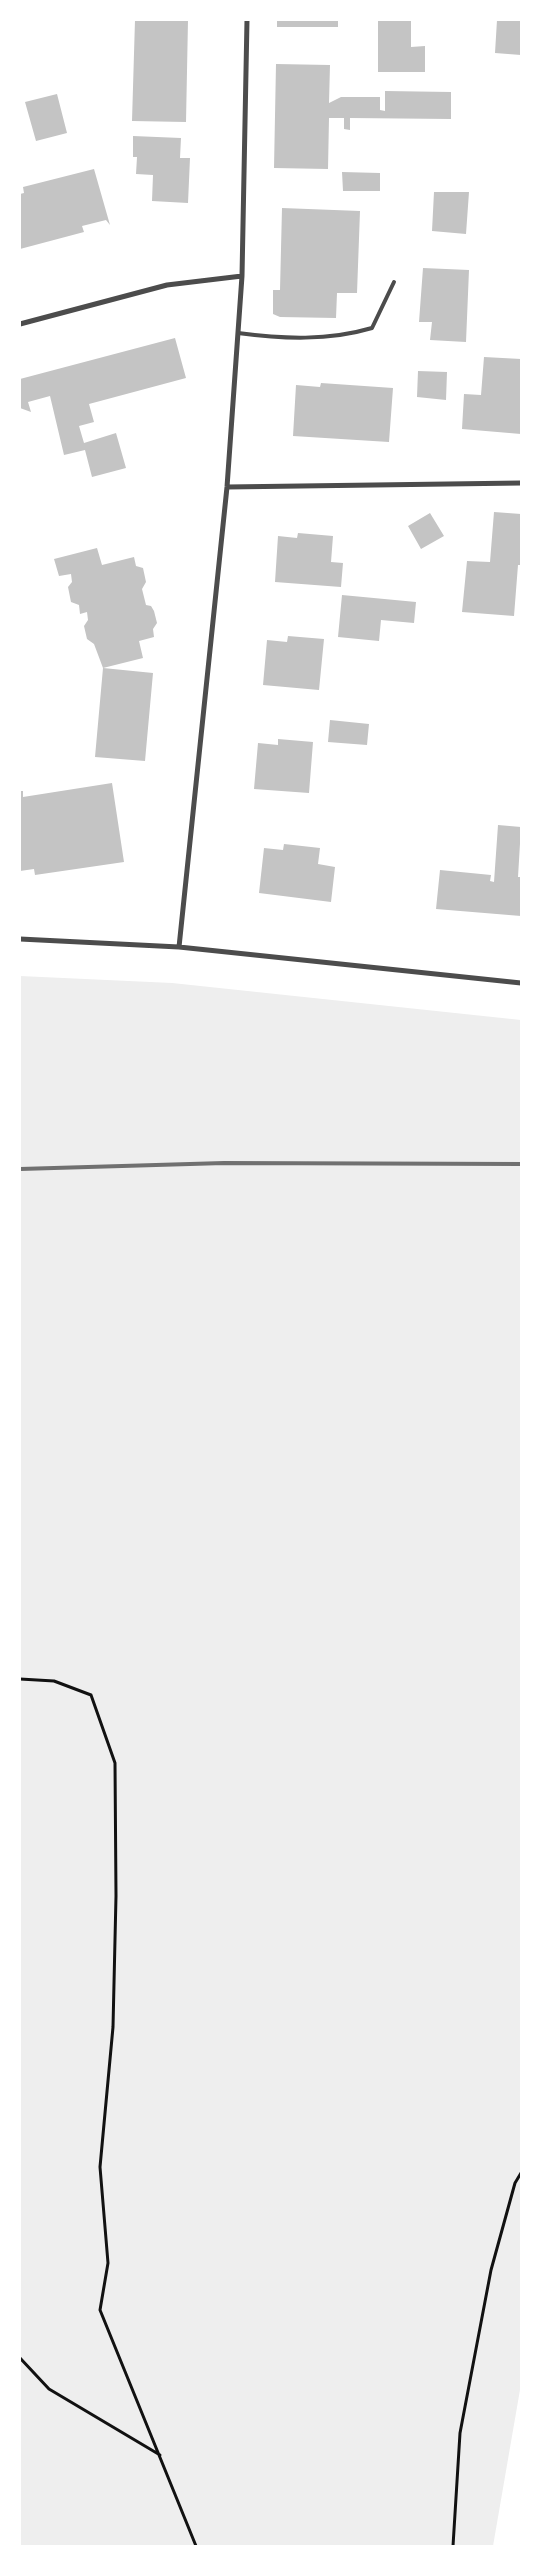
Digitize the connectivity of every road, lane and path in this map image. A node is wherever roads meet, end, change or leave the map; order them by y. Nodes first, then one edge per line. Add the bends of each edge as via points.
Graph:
1 (247, 20) edge
2 (242, 276) junction
3 (394, 282) dead end
4 (20, 324) edge
5 (238, 333) junction
6 (521, 483) edge
7 (227, 487) junction
8 (20, 939) edge
9 (179, 947) junction
10 (521, 983) edge
11 (20, 1679) edge
12 (521, 2173) edge
13 (20, 2358) edge
14 (161, 2456) junction
15 (196, 2546) edge
16 (453, 2546) edge

1 - 2 street
2 - 4 street via 167,285
2 - 5 street
3 - 5 lane via 372,328 348,336 283,339
5 - 7 street
6 - 7 street
7 - 9 street
8 - 9 street
9 - 10 street
11 - 14 path via 54,1681 91,1695 115,1763 113,2027 100,2167 108,2263 100,2310
12 - 16 path via 515,2183 492,2270 460,2434
13 - 14 path via 49,2389
14 - 15 path

